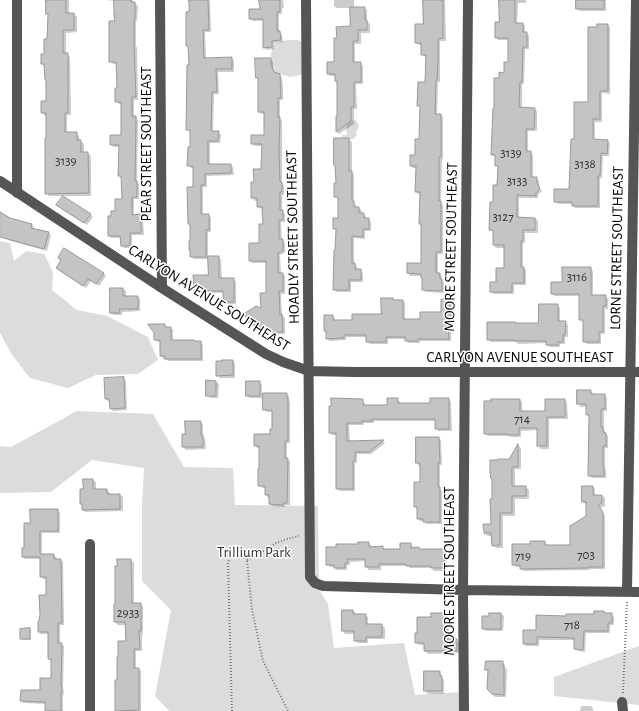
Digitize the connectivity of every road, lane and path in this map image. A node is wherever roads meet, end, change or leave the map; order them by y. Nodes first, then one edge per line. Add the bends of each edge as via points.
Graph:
1 (17, 0) edge
2 (160, 0) edge
3 (306, 0) edge
4 (468, 0) edge
5 (636, 0) edge
6 (0, 181) edge
7 (17, 193) junction
8 (162, 288) junction
9 (309, 371) junction
10 (465, 372) junction
11 (634, 372) edge
12 (298, 536) dead end
13 (90, 544) dead end
14 (247, 560) junction
15 (463, 590) junction
16 (639, 592) edge
17 (627, 596) junction
18 (622, 707) edge
19 (90, 711) edge
20 (232, 711) edge
21 (288, 711) edge
22 (464, 711) edge

1 - 7 street
2 - 8 street, PEAR STREET SOUTHEAST
3 - 9 street, HOADLY STREET SOUTHEAST
4 - 10 street, MOORE STREET SOUTHEAST
5 - 11 street, LORNE STREET SOUTHEAST
6 - 7 street, CARLYON AVENUE SOUTHEAST
7 - 8 street, CARLYON AVENUE SOUTHEAST
8 - 9 street, CARLYON AVENUE SOUTHEAST via 266,354
9 - 10 street, CARLYON AVENUE SOUTHEAST
9 - 15 street, HOADLY STREET SOUTHEAST via 310,577 315,583 323,586
10 - 11 street, CARLYON AVENUE SOUTHEAST
10 - 15 street, MOORE STREET SOUTHEAST
11 - 17 street, LORNE STREET SOUTHEAST
12 - 14 path via 276,543
13 - 19 street
14 - 20 path via 245,554 237,552 231,554 228,563
14 - 21 path via 252,610 263,661
15 - 17 street
15 - 22 street, MOORE STREET SOUTHEAST
16 - 17 street
17 - 18 path

